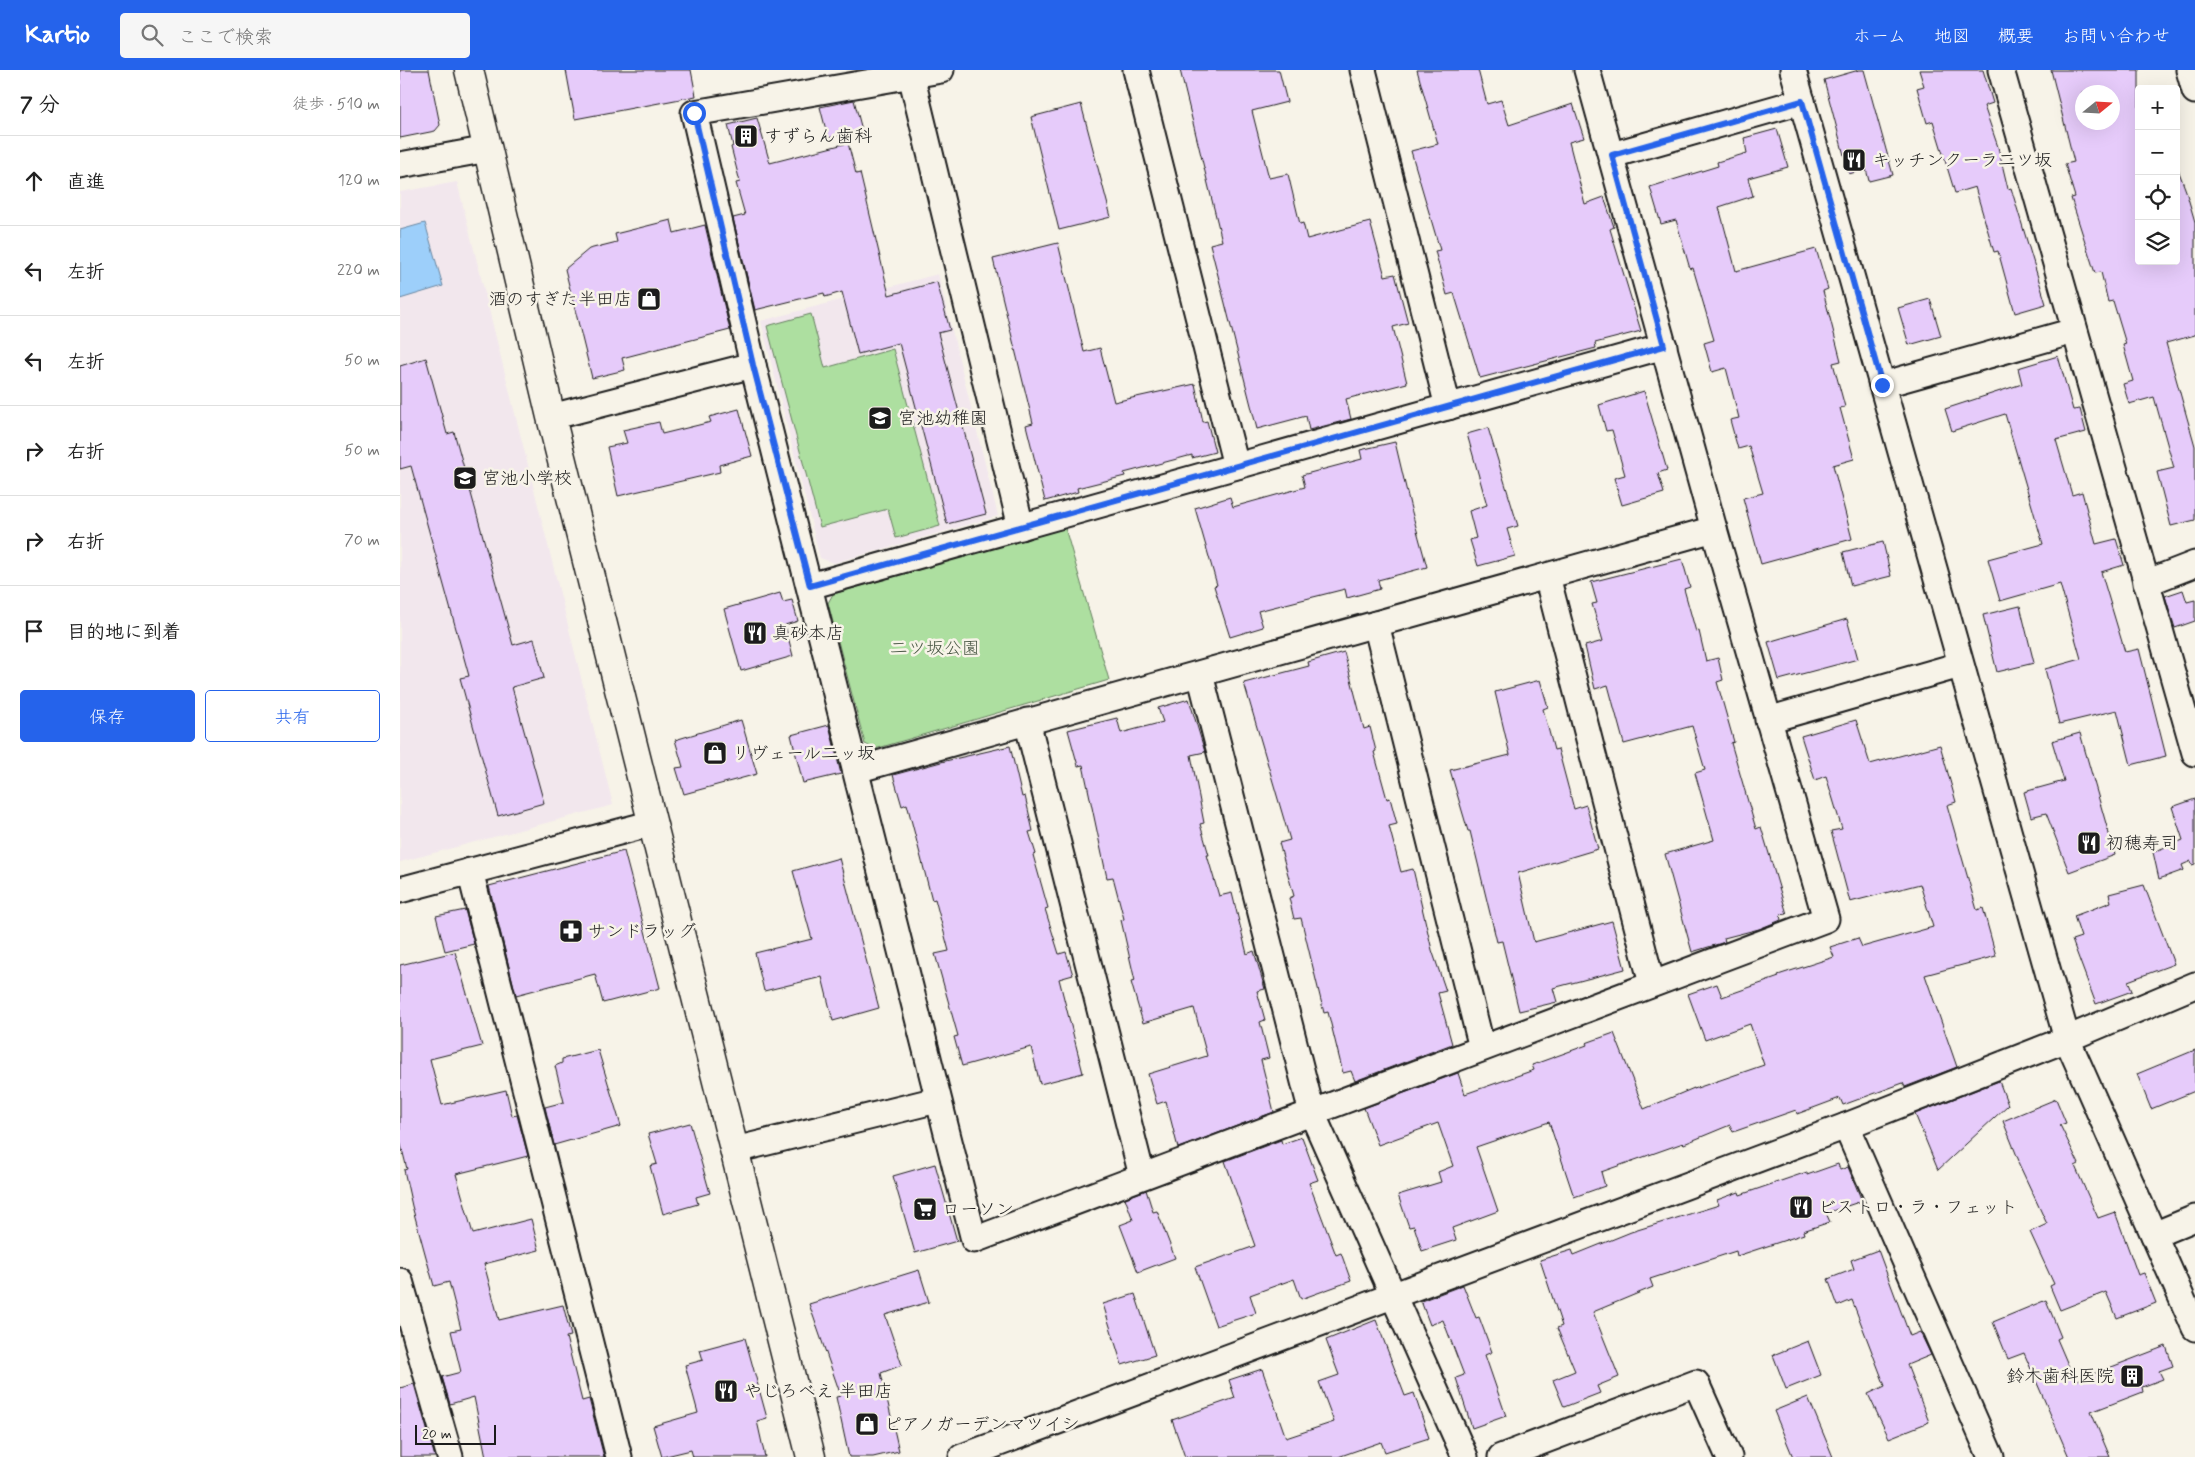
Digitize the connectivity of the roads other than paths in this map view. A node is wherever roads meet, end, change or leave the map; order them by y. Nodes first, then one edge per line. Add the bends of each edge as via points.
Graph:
1 (469, 70) edge
2 (941, 70) edge
3 (1136, 70) edge
4 (1363, 70) edge
5 (1587, 70) edge
6 (1793, 70) edge
7 (2001, 70) edge
8 (2189, 70) edge
9 (911, 76) junction
10 (2195, 91) edge
11 (1802, 101) junction
12 (488, 149) junction
13 (1612, 155) junction
14 (400, 165) edge
15 (2074, 331) junction
16 (1664, 346) junction
17 (753, 365) junction
18 (1882, 385) junction
19 (1448, 407) junction
20 (552, 417) junction
21 (1236, 466) junction
22 (1021, 527) junction
23 (1714, 529) junction
24 (2195, 564) edge
25 (1547, 576) junction
26 (2146, 583) junction
27 (810, 586) junction
28 (1376, 624) junction
29 (1960, 666) junction
30 (1200, 674) junction
31 (1768, 720) junction
32 (1027, 721) junction
33 (2195, 753) edge
34 (856, 770) junction
35 (653, 823) junction
36 (470, 871) junction
37 (400, 890) edge
38 (1652, 984) junction
39 (2195, 986) edge
40 (2066, 1039) junction
41 (1482, 1048) junction
42 (937, 1100) junction
43 (1312, 1113) junction
44 (1846, 1126) junction
45 (735, 1150) junction
46 (1142, 1176) junction
47 (2195, 1218) edge
48 (2154, 1236) junction
49 (400, 1281) edge
50 (1394, 1296) junction
51 (2195, 1328) edge
52 (450, 1457) edge
53 (620, 1457) edge
54 (811, 1457) edge
55 (962, 1457) edge
56 (1465, 1457) edge
57 (1501, 1457) edge
58 (1729, 1457) edge
59 (1991, 1457) edge

1 - 12 street
2 - 9 street
3 - 21 street
4 - 19 street
5 - 13 street
6 - 11 street
7 - 15 street
8 - 10 street
9 - 17 street via 694,113
9 - 22 street
11 - 13 street
11 - 18 street
12 - 14 street
12 - 20 street
13 - 16 street
15 - 18 street
15 - 26 street
16 - 19 street
16 - 23 street
17 - 20 street
17 - 27 street
18 - 29 street
19 - 21 street
20 - 35 street
21 - 22 street
22 - 27 street
23 - 25 street
23 - 31 street
24 - 26 street
25 - 28 street
25 - 38 street
26 - 33 street
27 - 34 street
28 - 30 street
28 - 41 street
29 - 31 street
29 - 40 street
30 - 32 street
30 - 43 street
31 - 38 street via 1826,919
32 - 34 street
32 - 46 street
34 - 42 street
35 - 36 street
35 - 45 street
36 - 37 street
36 - 53 street
38 - 41 street
39 - 40 street
40 - 44 street
40 - 48 street
41 - 43 street
42 - 45 street
42 - 46 street via 974,1240
43 - 46 street
43 - 50 street
44 - 50 street
44 - 59 street
45 - 54 street
47 - 48 street
48 - 51 street
49 - 52 street
50 - 55 street
50 - 56 street
57 - 58 street via 1696,1382

